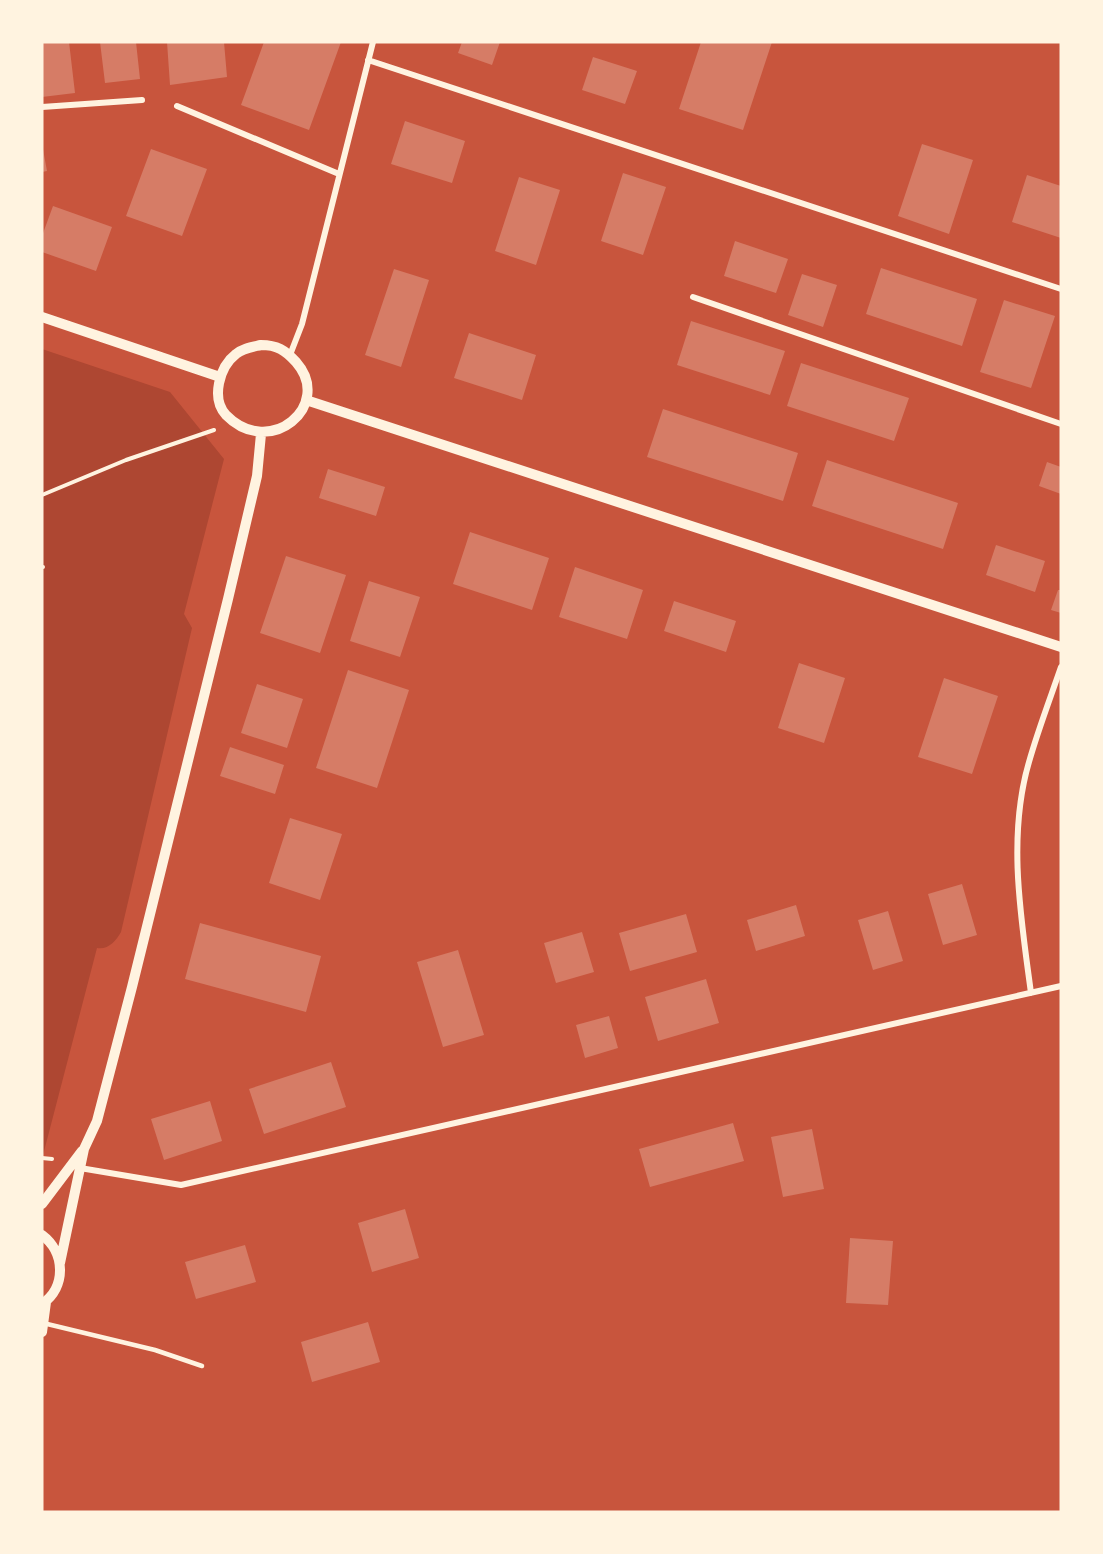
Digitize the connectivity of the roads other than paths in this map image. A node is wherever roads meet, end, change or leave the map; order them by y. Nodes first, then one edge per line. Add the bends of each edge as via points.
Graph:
1 (373, 42) edge
2 (368, 60) junction
3 (142, 100) dead end
4 (177, 106) dead end
5 (42, 107) edge
6 (339, 174) junction
7 (1061, 290) edge
8 (693, 297) dead end
9 (42, 317) edge
10 (290, 355) junction
11 (220, 377) junction
12 (306, 400) junction
13 (1061, 424) edge
14 (261, 434) junction
15 (1061, 647) edge
16 (1061, 667) edge
17 (1061, 986) edge
18 (1031, 993) junction
19 (84, 1149) junction
20 (80, 1168) junction
21 (42, 1204) edge
22 (42, 1235) edge
23 (60, 1263) junction
24 (44, 1303) edge
25 (43, 1327) edge
26 (202, 1366) dead end

1 - 2 street
2 - 6 street
2 - 7 street
3 - 5 street
4 - 6 street
6 - 10 street via 302,324
8 - 13 street
9 - 11 street
10 - 11 street via 277,345 248,348 226,364
10 - 12 street via 307,383
11 - 14 street via 222,411 247,431
12 - 14 street via 290,425
12 - 15 street
14 - 19 street via 257,476 163,867 97,1121
16 - 18 street via 1028,764 1019,825 1017,886
17 - 18 street
18 - 20 street via 181,1185
19 - 20 street
19 - 21 street
20 - 23 street
22 - 23 street via 52,1244
23 - 24 street via 58,1284
24 - 25 street
25 - 26 lane via 155,1350

